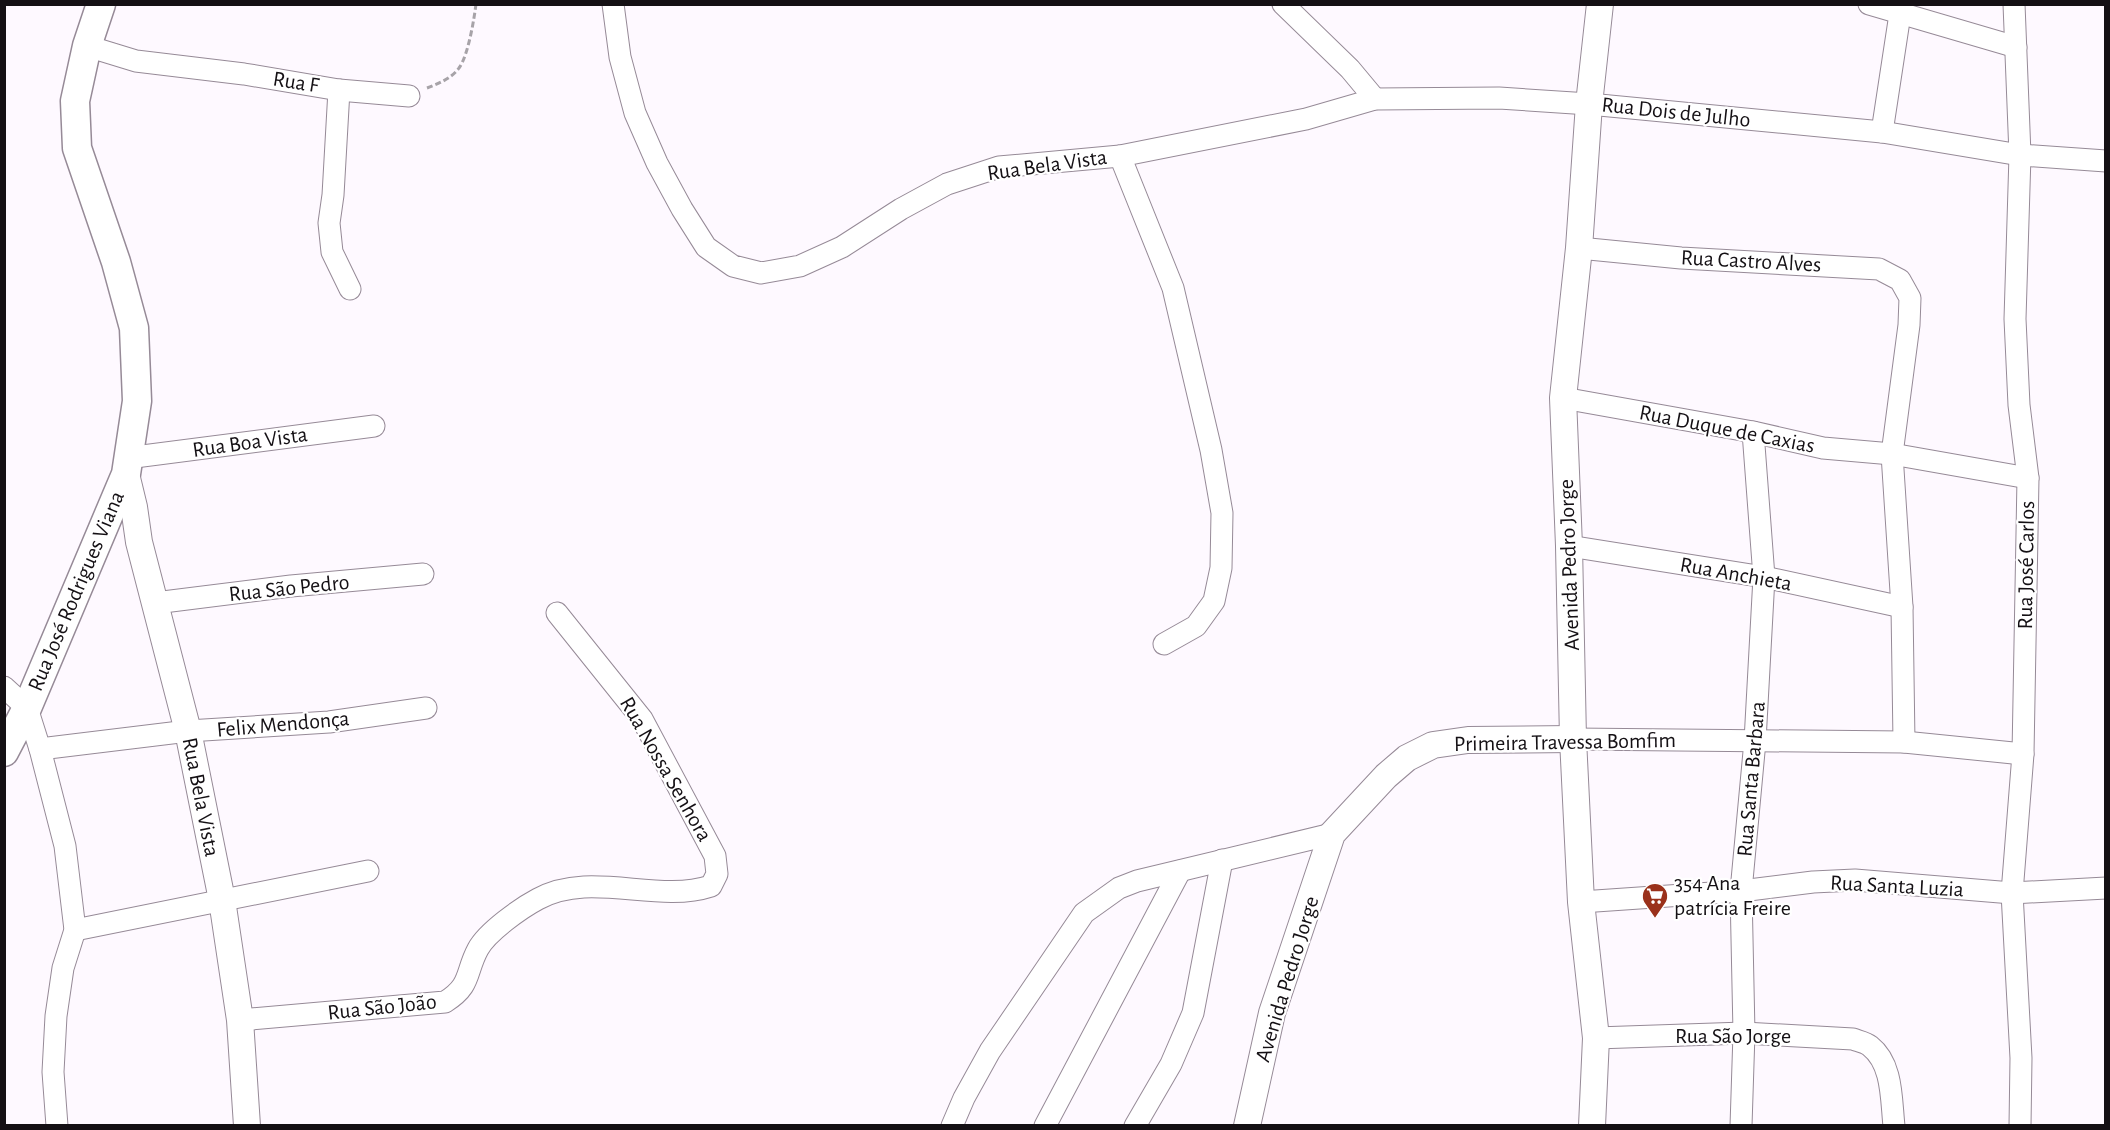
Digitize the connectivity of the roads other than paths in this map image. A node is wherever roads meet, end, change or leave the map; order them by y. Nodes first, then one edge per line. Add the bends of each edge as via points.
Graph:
1 (101, 4) edge
2 (614, 4) edge
3 (1283, 4) edge
4 (1600, 4) edge
5 (1869, 4) edge
6 (2014, 4) edge
7 (1900, 14) junction
8 (87, 46) junction
9 (2016, 47) junction
10 (339, 90) junction
11 (409, 96) road end
12 (1375, 99) junction
13 (1589, 104) junction
14 (1882, 132) junction
15 (2020, 155) junction
16 (1120, 156) junction
17 (2106, 161) edge
18 (1579, 248) junction
19 (350, 290) dead end
20 (1563, 398) junction
21 (374, 426) dead end
22 (1753, 432) junction
23 (1892, 454) junction
24 (126, 466) junction
25 (2028, 478) junction
26 (1569, 546) junction
27 (423, 574) dead end
28 (1764, 577) junction
29 (155, 603) junction
30 (1902, 607) junction
31 (557, 613) dead end
32 (1164, 644) dead end
33 (4, 687) edge
34 (27, 708) junction
35 (426, 708) dead end
36 (188, 731) junction
37 (1573, 739) junction
38 (1755, 741) junction
39 (1904, 742) junction
40 (40, 749) junction
41 (4, 752) edge
42 (2023, 754) junction
43 (1332, 834) junction
44 (1222, 860) junction
45 (368, 871) dead end
46 (1180, 871) junction
47 (717, 874) joint
48 (2106, 888) edge
49 (1741, 891) junction
50 (2013, 893) junction
51 (222, 900) junction
52 (1581, 902) junction
53 (75, 930) junction
54 (240, 1020) junction
55 (1744, 1033) junction
56 (1596, 1038) junction
57 (57, 1125) edge
58 (247, 1125) edge
59 (952, 1125) edge
60 (1044, 1125) edge
61 (1135, 1125) edge
62 (1247, 1125) edge
63 (1592, 1125) edge
64 (1741, 1125) edge
65 (1894, 1125) edge
66 (2020, 1125) edge

1 - 8 main road, Rua José Rodrigues Viana
2 - 16 street, Rua Bela Vista via 620,57 635,113 657,163 706,247 733,266 761,273 800,266 842,247 947,184 999,167
3 - 12 street
4 - 13 street, Avenida Pedro Jorge
5 - 7 street
6 - 9 street, Rua José Carlos
7 - 9 street
7 - 14 street
8 - 10 street, Rua F via 136,61
8 - 24 main road, Rua José Rodrigues Viana via 75,101 77,148 117,262 134,328 137,401
9 - 15 street, Rua José Carlos
10 - 11 street
10 - 19 street, Rua F via 329,223 332,252
12 - 13 street, Rua Dois de Julho via 1499,98
12 - 16 street, Rua Bela Vista via 1306,119
13 - 14 street, Rua Dois de Julho
13 - 18 street, Avenida Pedro Jorge
14 - 15 street, Rua Dois de Julho
15 - 17 street, Rua Dois de Julho
15 - 25 street, Rua José Carlos via 2015,319 2019,405
16 - 32 street via 1173,288 1222,513 1221,568 1214,601 1196,626
18 - 20 street, Avenida Pedro Jorge
18 - 23 street, Rua Castro Alves via 1879,269 1900,280 1910,298 1909,325
20 - 22 street, Rua Duque de Caxias
20 - 26 street, Avenida Pedro Jorge
21 - 24 street, Rua Boa Vista
22 - 23 street, Rua Duque de Caxias via 1823,448
22 - 28 street, Rua Santa Barbara
23 - 25 street, Rua Duque de Caxias
23 - 30 street
24 - 29 street, Rua Bela Vista via 139,542
24 - 34 main road, Rua José Rodrigues Viana
25 - 42 street, Rua José Carlos
26 - 28 street, Rua Anchieta
26 - 37 street, Avenida Pedro Jorge
27 - 29 street, Rua São Pedro
28 - 30 street, Rua Anchieta
28 - 38 street, Rua Santa Barbara
29 - 36 street, Rua Bela Vista
30 - 39 street
31 - 47 street, Rua Nossa Senhora via 642,719 715,856
33 - 34 street, Rua José Rodrigues Viana
34 - 40 street
34 - 41 main road, Rua José Rodrigues Viana
35 - 36 street, Felix Mendonça via 329,722
36 - 40 street, Felix Mendonça
36 - 51 street, Rua Bela Vista
37 - 38 street, Primeira Travessa Bomfim
37 - 43 street, Primeira Travessa Bomfim via 1433,744 1407,758 1386,776
37 - 52 street, Avenida Pedro Jorge
38 - 39 street, Primeira Travessa Bomfim
38 - 49 street, Rua Santa Barbara
39 - 42 street, Primeira Travessa Bomfim
40 - 53 street via 65,846
42 - 50 street, Rua José Carlos
43 - 44 street
43 - 62 street, Avenida Pedro Jorge via 1272,1013
44 - 46 street
44 - 61 street via 1193,1013 1171,1064
45 - 51 street
46 - 59 street via 1119,888 1084,912 990,1051
46 - 60 street
47 - 54 street, Rua São João via 711,886 697,890 584,887 540,898 479,947 466,983 445,1002
48 - 50 street, Rua Santa Luzia
49 - 50 street, Rua Santa Luzia via 1855,880
49 - 52 street, Rua Santa Luzia
49 - 55 street, Rua Santa Barbara
50 - 66 street, Rua José Carlos via 2021,1058
51 - 53 street
51 - 54 street, Rua Bela Vista
52 - 56 street, Avenida Pedro Jorge
53 - 57 street via 63,968 56,1016 53,1071
54 - 58 street, Rua Bela Vista
55 - 56 street, Rua São Jorge
55 - 64 street, Rua Santa Barbara
55 - 65 street, Rua São Jorge via 1853,1039 1869,1044 1887,1070
56 - 63 street, Avenida Pedro Jorge

